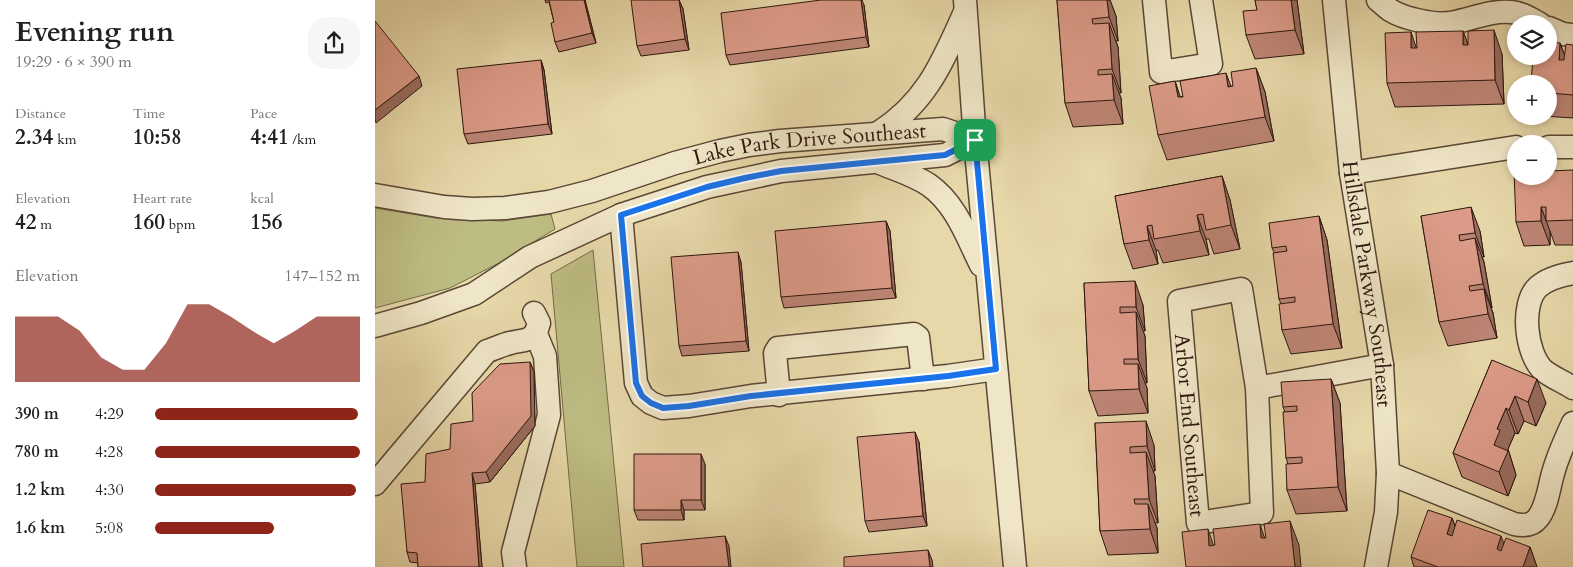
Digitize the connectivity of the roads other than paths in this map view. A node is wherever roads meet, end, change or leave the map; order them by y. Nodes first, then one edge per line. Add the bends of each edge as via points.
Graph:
1 (1154, 0) edge
2 (1201, 0) edge
3 (1334, 0) edge
4 (1378, 0) edge
5 (965, 5) edge
6 (1523, 15) edge
7 (1557, 31) edge
8 (1573, 35) edge
9 (877, 133) junction
10 (975, 140) junction
11 (1557, 147) edge
12 (1573, 147) edge
13 (1507, 148) edge
14 (875, 161) junction
15 (1351, 173) junction
16 (375, 195) edge
17 (621, 215) junction
18 (1573, 273) edge
19 (987, 280) junction
20 (375, 326) edge
21 (1382, 365) junction
22 (996, 369) junction
23 (923, 379) junction
24 (1257, 388) junction
25 (1573, 388) edge
26 (779, 394) junction
27 (1573, 422) edge
28 (1388, 473) junction
29 (375, 484) edge
30 (515, 567) edge
31 (1015, 567) edge
32 (1376, 567) edge

1 - 2 street via 1161,72 1211,64
3 - 15 street, Hillsdale Parkway Southeast
4 - 6 street via 1402,15 1436,24 1503,12
5 - 9 street via 942,62 923,94 893,124
5 - 10 street
7 - 8 street
9 - 10 street, Lake Park Drive Southeast via 943,129
9 - 16 street, Lake Park Drive Southeast via 739,147 675,163 592,191 549,202 505,208 472,209
10 - 14 street, Lake Park Drive Southeast via 945,155
10 - 19 street
11 - 12 street
13 - 15 street
14 - 17 street, Lake Park Drive Southeast via 745,178
14 - 19 street via 913,176 945,200 960,220
15 - 21 street, Hillsdale Parkway Southeast
17 - 20 street, Lake Park Drive Southeast via 530,257 474,294 421,314
17 - 26 street via 636,383 642,396 663,408
18 - 25 street via 1537,288 1532,296 1527,328 1534,359 1543,370
19 - 22 street
21 - 24 street
21 - 28 street, Hillsdale Parkway Southeast
22 - 23 street
22 - 31 street
23 - 26 street
23 - 26 street via 918,337 914,334 787,347 778,348 775,353
24 - 24 street, Arbor End Southeast via 1262,513 1198,523 1179,301 1241,289
27 - 28 street via 1538,518 1523,526
28 - 32 street, Hillsdale Parkway Southeast via 1386,512
29 - 30 street via 487,351 526,341 535,323 545,356 549,415 513,552

